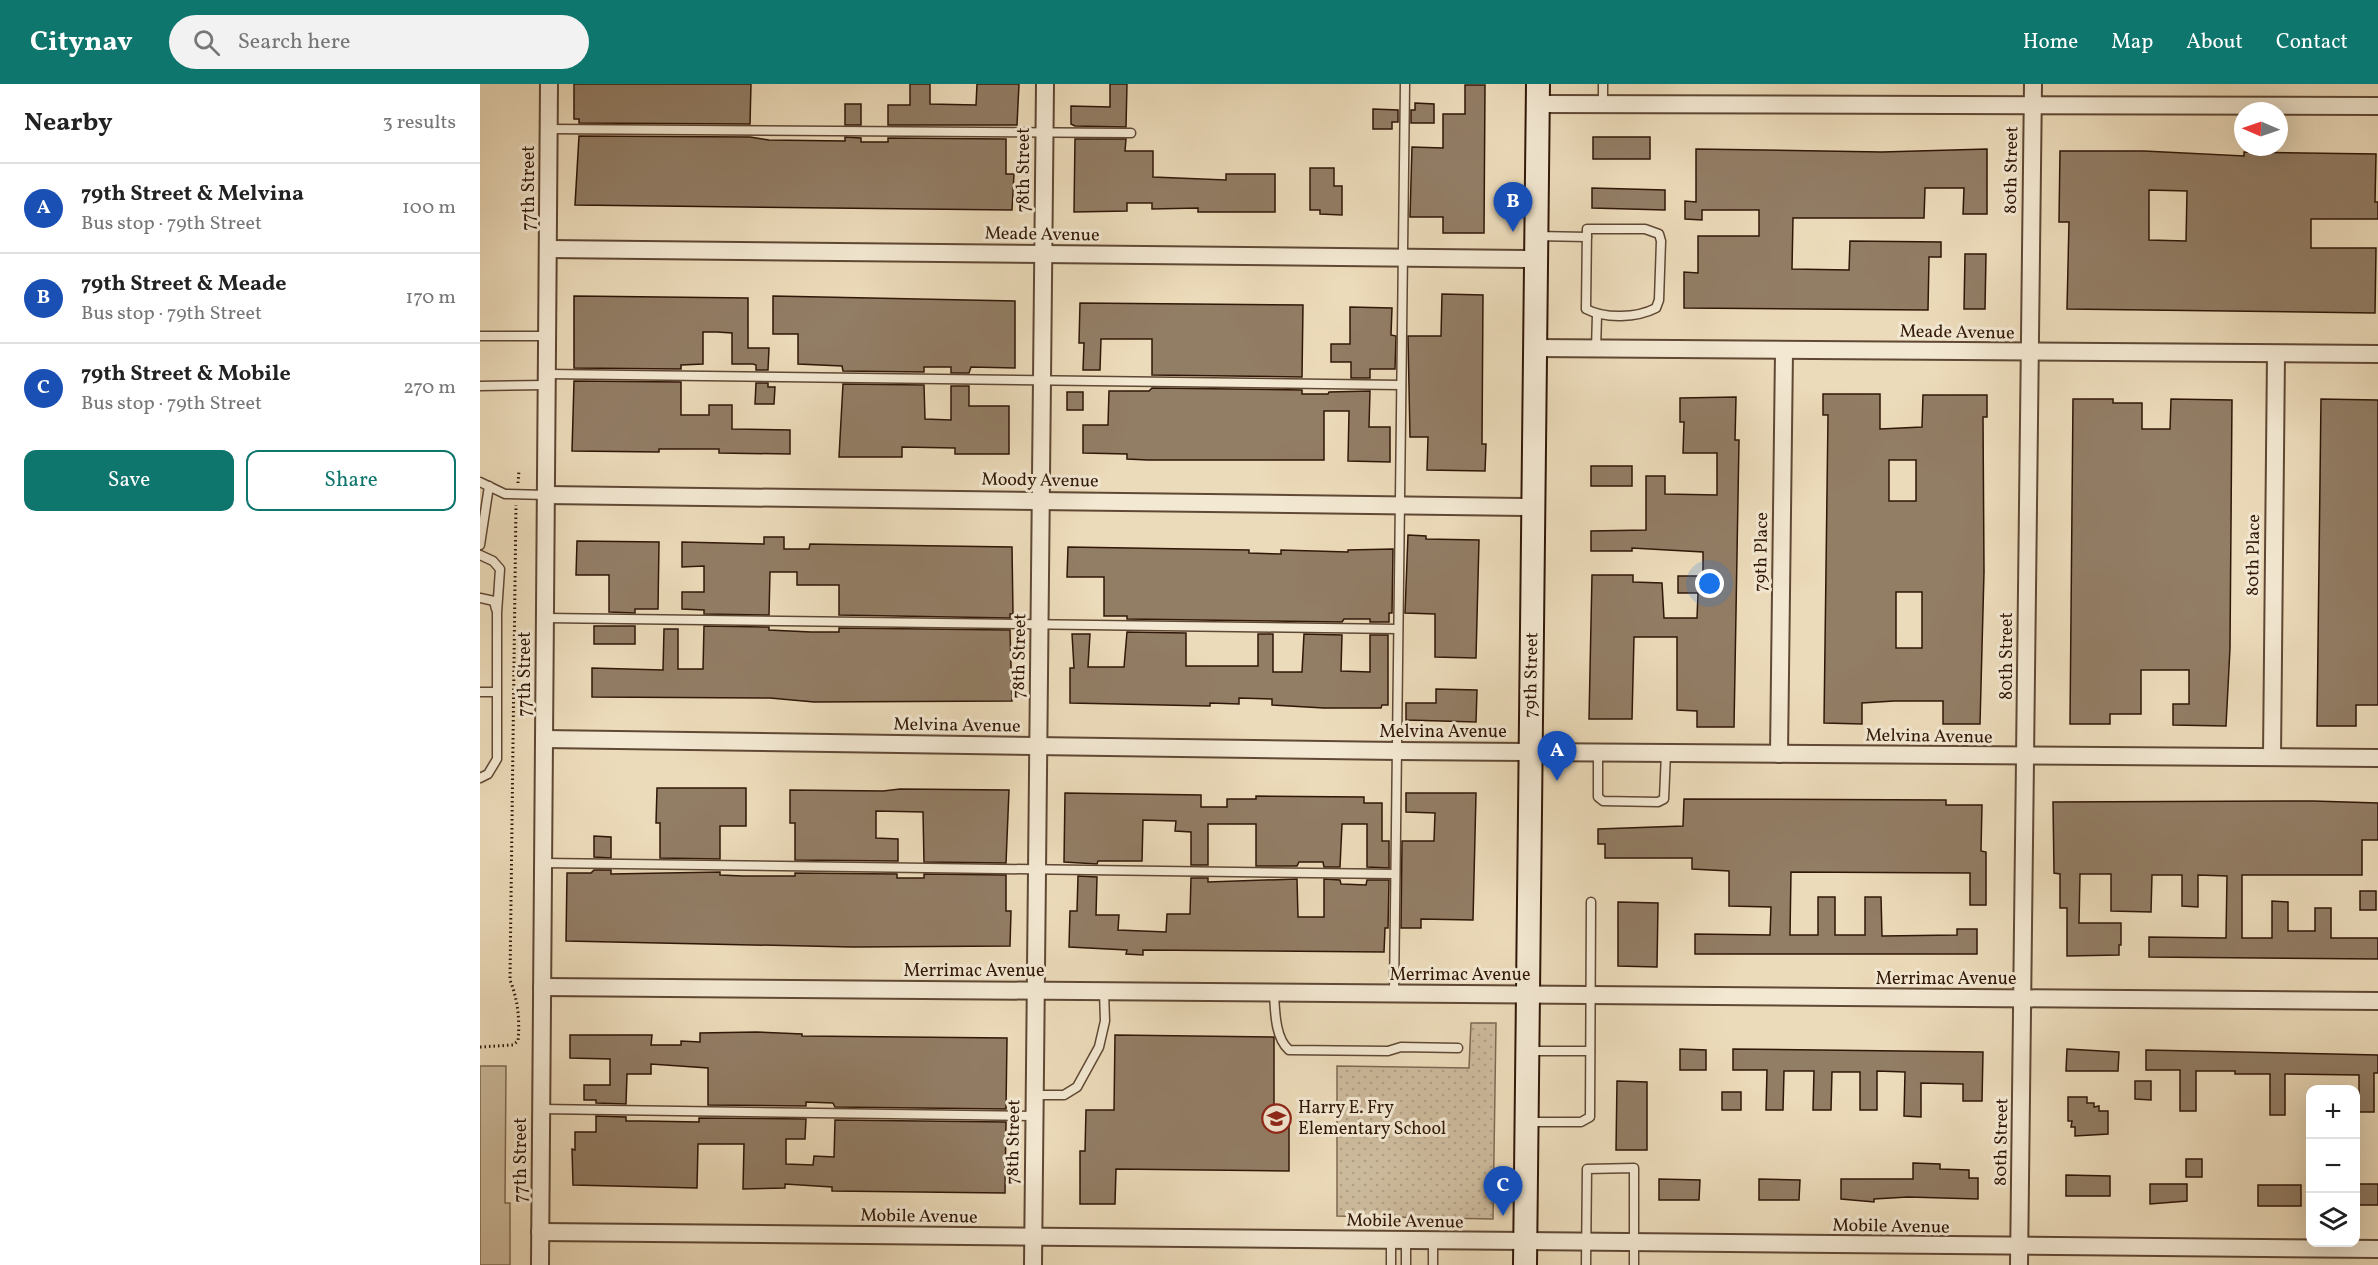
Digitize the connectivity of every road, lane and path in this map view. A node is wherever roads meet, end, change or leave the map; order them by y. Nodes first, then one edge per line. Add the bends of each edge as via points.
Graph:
1 (549, 84) edge
2 (1045, 84) edge
3 (1405, 84) edge
4 (1603, 84) edge
5 (2033, 84) edge
6 (1538, 94) edge
7 (1603, 104) junction
8 (2032, 106) junction
9 (2378, 106) edge
10 (549, 129) junction
11 (1044, 132) junction
12 (1131, 133) dead end
13 (1587, 233) junction
14 (1536, 236) junction
15 (548, 249) junction
16 (1043, 254) junction
17 (1403, 258) junction
18 (1536, 260) junction
19 (1597, 315) junction
20 (480, 336) edge
21 (547, 336) junction
22 (1535, 348) junction
23 (1596, 349) junction
24 (1784, 351) junction
25 (2029, 353) junction
26 (2276, 354) junction
27 (2378, 354) edge
28 (547, 379) junction
29 (1042, 379) junction
30 (1401, 385) junction
31 (480, 386) edge
32 (519, 471) dead end
33 (480, 482) edge
34 (489, 486) junction
35 (517, 494) junction
36 (546, 495) junction
37 (1041, 501) junction
38 (1400, 505) junction
39 (1534, 507) junction
40 (480, 545) edge
41 (480, 555) edge
42 (480, 598) edge
43 (497, 612) junction
44 (545, 618) junction
45 (1040, 624) junction
46 (1398, 629) junction
47 (480, 692) edge
48 (496, 692) junction
49 (544, 739) junction
50 (1038, 747) junction
51 (1397, 751) junction
52 (1531, 752) junction
53 (1598, 753) junction
54 (1666, 753) junction
55 (1779, 754) junction
56 (2272, 756) junction
57 (2026, 757) junction
58 (2378, 758) edge
59 (480, 778) edge
60 (543, 863) junction
61 (1038, 871) junction
62 (1395, 874) junction
63 (1591, 902) dead end
64 (542, 987) junction
65 (1035, 991) junction
66 (1104, 992) junction
67 (1274, 993) junction
68 (1394, 994) junction
69 (1528, 995) junction
70 (1591, 996) junction
71 (2023, 999) junction
72 (2378, 1001) edge
73 (480, 1047) edge
74 (1458, 1048) dead end
75 (1527, 1051) junction
76 (1590, 1051) junction
77 (1035, 1095) junction
78 (541, 1109) junction
79 (1034, 1116) junction
80 (1526, 1122) junction
81 (540, 1232) junction
82 (1033, 1239) junction
83 (1399, 1241) junction
84 (1433, 1241) junction
85 (1587, 1243) junction
86 (1635, 1243) junction
87 (2019, 1248) junction
88 (2378, 1249) edge
89 (1525, 1254) edge
90 (540, 1265) edge
91 (1033, 1265) edge
92 (1391, 1265) edge
93 (1407, 1265) edge
94 (1433, 1265) edge
95 (1586, 1265) edge
96 (1634, 1265) edge
97 (2019, 1265) edge

1 - 10 street, 77th Street
2 - 11 street, 78th Street
3 - 17 lane
4 - 7 lane
5 - 8 street, 80th Street
6 - 7 street
6 - 14 main road, 79th Street
7 - 8 street
8 - 9 street
8 - 25 street, 80th Street
10 - 11 lane
10 - 15 street, 77th Street
11 - 12 lane
11 - 16 street, 78th Street
13 - 14 lane
13 - 19 lane via 1586,309
13 - 19 lane via 1652,230 1661,241 1656,308 1635,314
14 - 18 main road, 79th Street
15 - 16 street, Meade Avenue
15 - 21 street, 77th Street
16 - 17 street, Meade Avenue
16 - 29 street, 78th Street
17 - 18 street, Meade Avenue
17 - 30 lane
18 - 22 main road, 79th Street
19 - 23 lane
20 - 21 lane
21 - 28 street, 77th Street
22 - 23 street, Meade Avenue
22 - 39 main road, 79th Street
23 - 24 street, Meade Avenue
24 - 25 street, Meade Avenue
24 - 55 street, 79th Place
25 - 26 street, Meade Avenue
25 - 57 street, 80th Street
26 - 27 street, Meade Avenue
26 - 56 street, 80th Place
28 - 29 lane
28 - 31 lane
28 - 36 street, 77th Street
29 - 30 lane
29 - 37 street, 78th Street
30 - 38 lane
32 - 35 path
33 - 34 lane
34 - 35 lane via 506,494
34 - 40 lane
35 - 36 lane
35 - 73 path via 510,980 515,994 518,1041 513,1045
36 - 37 street, Moody Avenue
36 - 44 street, 77th Street
37 - 38 street, Moody Avenue
37 - 45 street, 78th Street
38 - 39 street, Moody Avenue
38 - 46 lane
39 - 52 main road, 79th Street
41 - 43 lane via 500,569
42 - 43 lane via 494,601
43 - 48 lane
44 - 45 lane
44 - 49 street, 77th Street
45 - 46 lane
45 - 50 street, 78th Street
46 - 51 lane
47 - 48 lane
48 - 59 lane via 497,759 488,774
49 - 50 street, Melvina Avenue
49 - 60 street, 77th Street
50 - 51 street, Melvina Avenue
50 - 61 street, 78th Street
51 - 52 street, Melvina Avenue
51 - 62 lane
52 - 53 street, Melvina Avenue
52 - 69 main road, 79th Street
53 - 54 street, Melvina Avenue
53 - 54 lane via 1598,796 1602,801 1658,802 1664,799
54 - 55 street, Melvina Avenue
55 - 57 street, Melvina Avenue
56 - 57 street, Melvina Avenue
56 - 58 street, Melvina Avenue
57 - 71 street, 80th Street
60 - 61 lane
60 - 64 street, 77th Street
61 - 62 lane
61 - 65 street, 78th Street
62 - 68 lane
63 - 70 lane
64 - 65 street, Merrimac Avenue
64 - 78 street, 77th Street
65 - 66 street, Merrimac Avenue
65 - 77 street, 78th Street
66 - 67 street, Merrimac Avenue
66 - 77 lane via 1105,1021 1099,1047 1077,1087 1064,1095
67 - 68 street, Merrimac Avenue
67 - 74 lane via 1276,1017 1284,1046 1289,1050
68 - 69 street, Merrimac Avenue
69 - 70 street, Merrimac Avenue
69 - 75 main road, 79th Street
70 - 71 street, Merrimac Avenue
70 - 76 lane
71 - 72 street, Merrimac Avenue
71 - 87 street, 80th Street
75 - 76 lane
75 - 80 main road, 79th Street
76 - 80 lane via 1590,1117 1581,1122
77 - 79 street, 78th Street
78 - 79 lane
78 - 81 street, 77th Street
79 - 82 street, 78th Street
80 - 89 main road, 79th Street
81 - 82 street, Mobile Avenue
81 - 90 street, 77th Street
82 - 83 street, Mobile Avenue
82 - 91 street, 78th Street
83 - 84 street, Mobile Avenue
83 - 92 lane
83 - 93 lane
84 - 89 street, Mobile Avenue
84 - 94 lane
85 - 86 street, Mobile Avenue
85 - 86 lane via 1587,1168 1634,1168
85 - 89 street, Mobile Avenue
85 - 95 lane
86 - 87 street, Mobile Avenue
86 - 96 lane
87 - 88 street, Mobile Avenue
87 - 97 street, 80th Street

